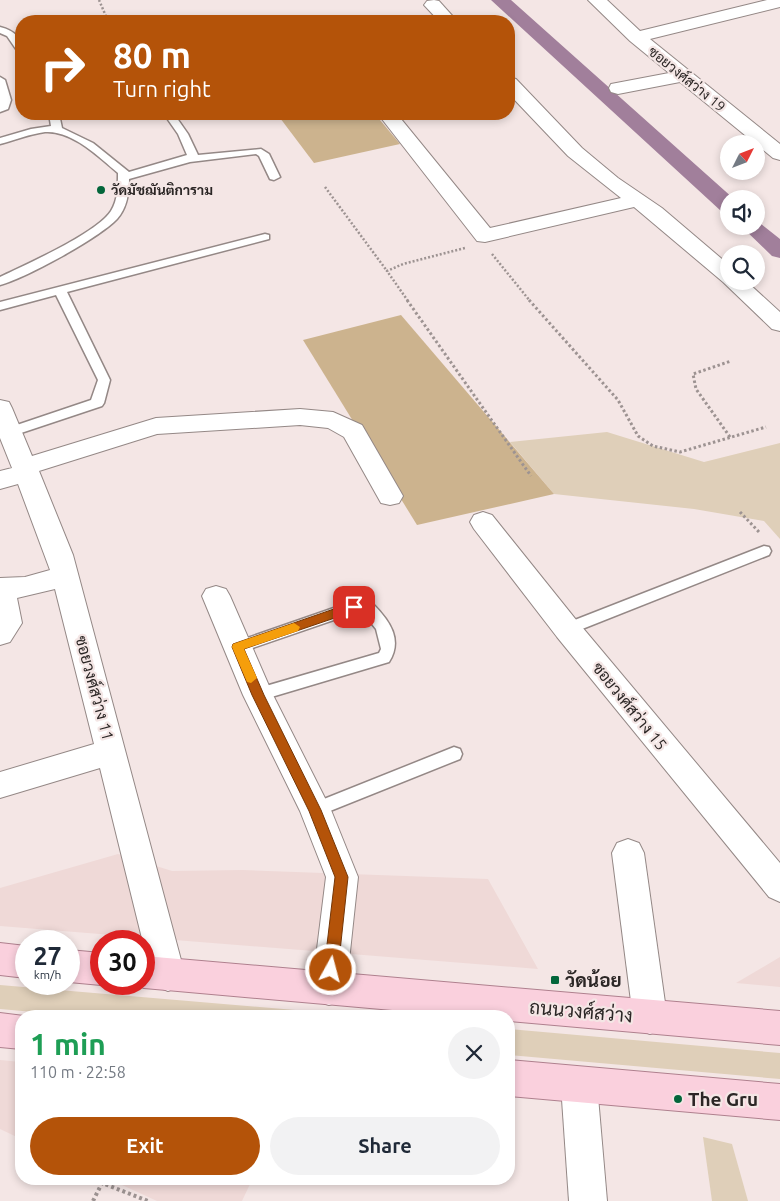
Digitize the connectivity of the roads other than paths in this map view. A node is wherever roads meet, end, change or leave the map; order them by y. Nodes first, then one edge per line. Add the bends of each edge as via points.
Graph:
1 (596, 0) edge
2 (780, 2) edge
3 (433, 5) dead end
4 (442, 15) edge
5 (0, 30) edge
6 (636, 37) junction
7 (15, 40) edge
8 (684, 76) junction
9 (0, 80) edge
10 (618, 88) dead end
11 (515, 89) edge
12 (0, 109) edge
13 (55, 120) edge
14 (173, 120) edge
15 (391, 120) edge
16 (780, 129) edge
17 (57, 131) junction
18 (756, 135) edge
19 (760, 135) edge
20 (0, 141) edge
21 (765, 142) edge
22 (780, 154) edge
23 (190, 159) junction
24 (124, 177) junction
25 (274, 177) dead end
26 (638, 200) junction
27 (265, 238) dead end
28 (720, 269) edge
29 (0, 281) edge
30 (60, 290) junction
31 (744, 290) edge
32 (0, 306) edge
33 (780, 324) edge
34 (5, 420) edge
35 (17, 473) edge
36 (390, 496) dead end
37 (483, 522) dead end
38 (764, 551) dead end
39 (65, 576) junction
40 (1, 588) edge
41 (216, 596) dead end
42 (567, 629) junction
43 (0, 634) edge
44 (238, 647) junction
45 (258, 695) junction
46 (111, 752) junction
47 (454, 754) dead end
48 (0, 785) edge
49 (315, 810) junction
50 (628, 853) dead end
51 (780, 888) edge
52 (0, 959) edge
53 (15, 961) edge
54 (156, 974) edge
55 (329, 989) junction
56 (650, 1017) junction
57 (780, 1028) edge
58 (0, 1030) edge
59 (15, 1031) edge
60 (515, 1079) edge
61 (579, 1085) junction
62 (780, 1102) edge
63 (588, 1201) edge

1 - 6 street, ซอยวงศ์สว่าง 19
2 - 6 street
3 - 4 street
5 - 7 lane via 11,34
6 - 8 street, ซอยวงศ์สว่าง 19
8 - 10 street
8 - 18 street, ซอยวงศ์สว่าง 19
9 - 12 lane via 6,100
11 - 26 street via 576,152
13 - 17 lane
14 - 23 lane via 193,155
15 - 26 street via 486,239
16 - 19 street
17 - 20 lane via 51,129
17 - 24 lane via 90,145 124,172
21 - 22 street, ซอยวงศ์สว่าง 19
23 - 24 lane
23 - 25 lane via 257,151 264,154
24 - 29 lane via 125,189 114,216 91,232
26 - 28 street
27 - 30 lane
30 - 32 lane
30 - 34 lane via 104,380 97,403
31 - 33 street
34 - 35 street, ซอยวงศ์สว่าง 11
35 - 36 street via 156,426 300,417 333,420 353,431
35 - 39 street, ซอยวงศ์สว่าง 11 via 60,555
37 - 42 street, ซอยวงศ์สว่าง 15
38 - 42 lane
39 - 40 street via 25,587
39 - 46 street, ซอยวงศ์สว่าง 11
40 - 43 street via 8,623
41 - 44 street
42 - 51 street, ซอยวงศ์สว่าง 15
44 - 45 street
44 - 45 lane via 354,607 368,608 379,619 388,637 389,650 384,658
45 - 49 street
46 - 48 street
46 - 54 street, ซอยวงศ์สว่าง 11
47 - 49 lane
49 - 55 street via 342,877
50 - 56 street
52 - 53 main road
54 - 55 main road, ถนนวงศ์สว่าง
55 - 56 main road, ถนนวงศ์สว่าง
56 - 57 main road, ถนนวงศ์สว่าง
58 - 59 main road
60 - 61 main road
61 - 62 main road
61 - 63 street

